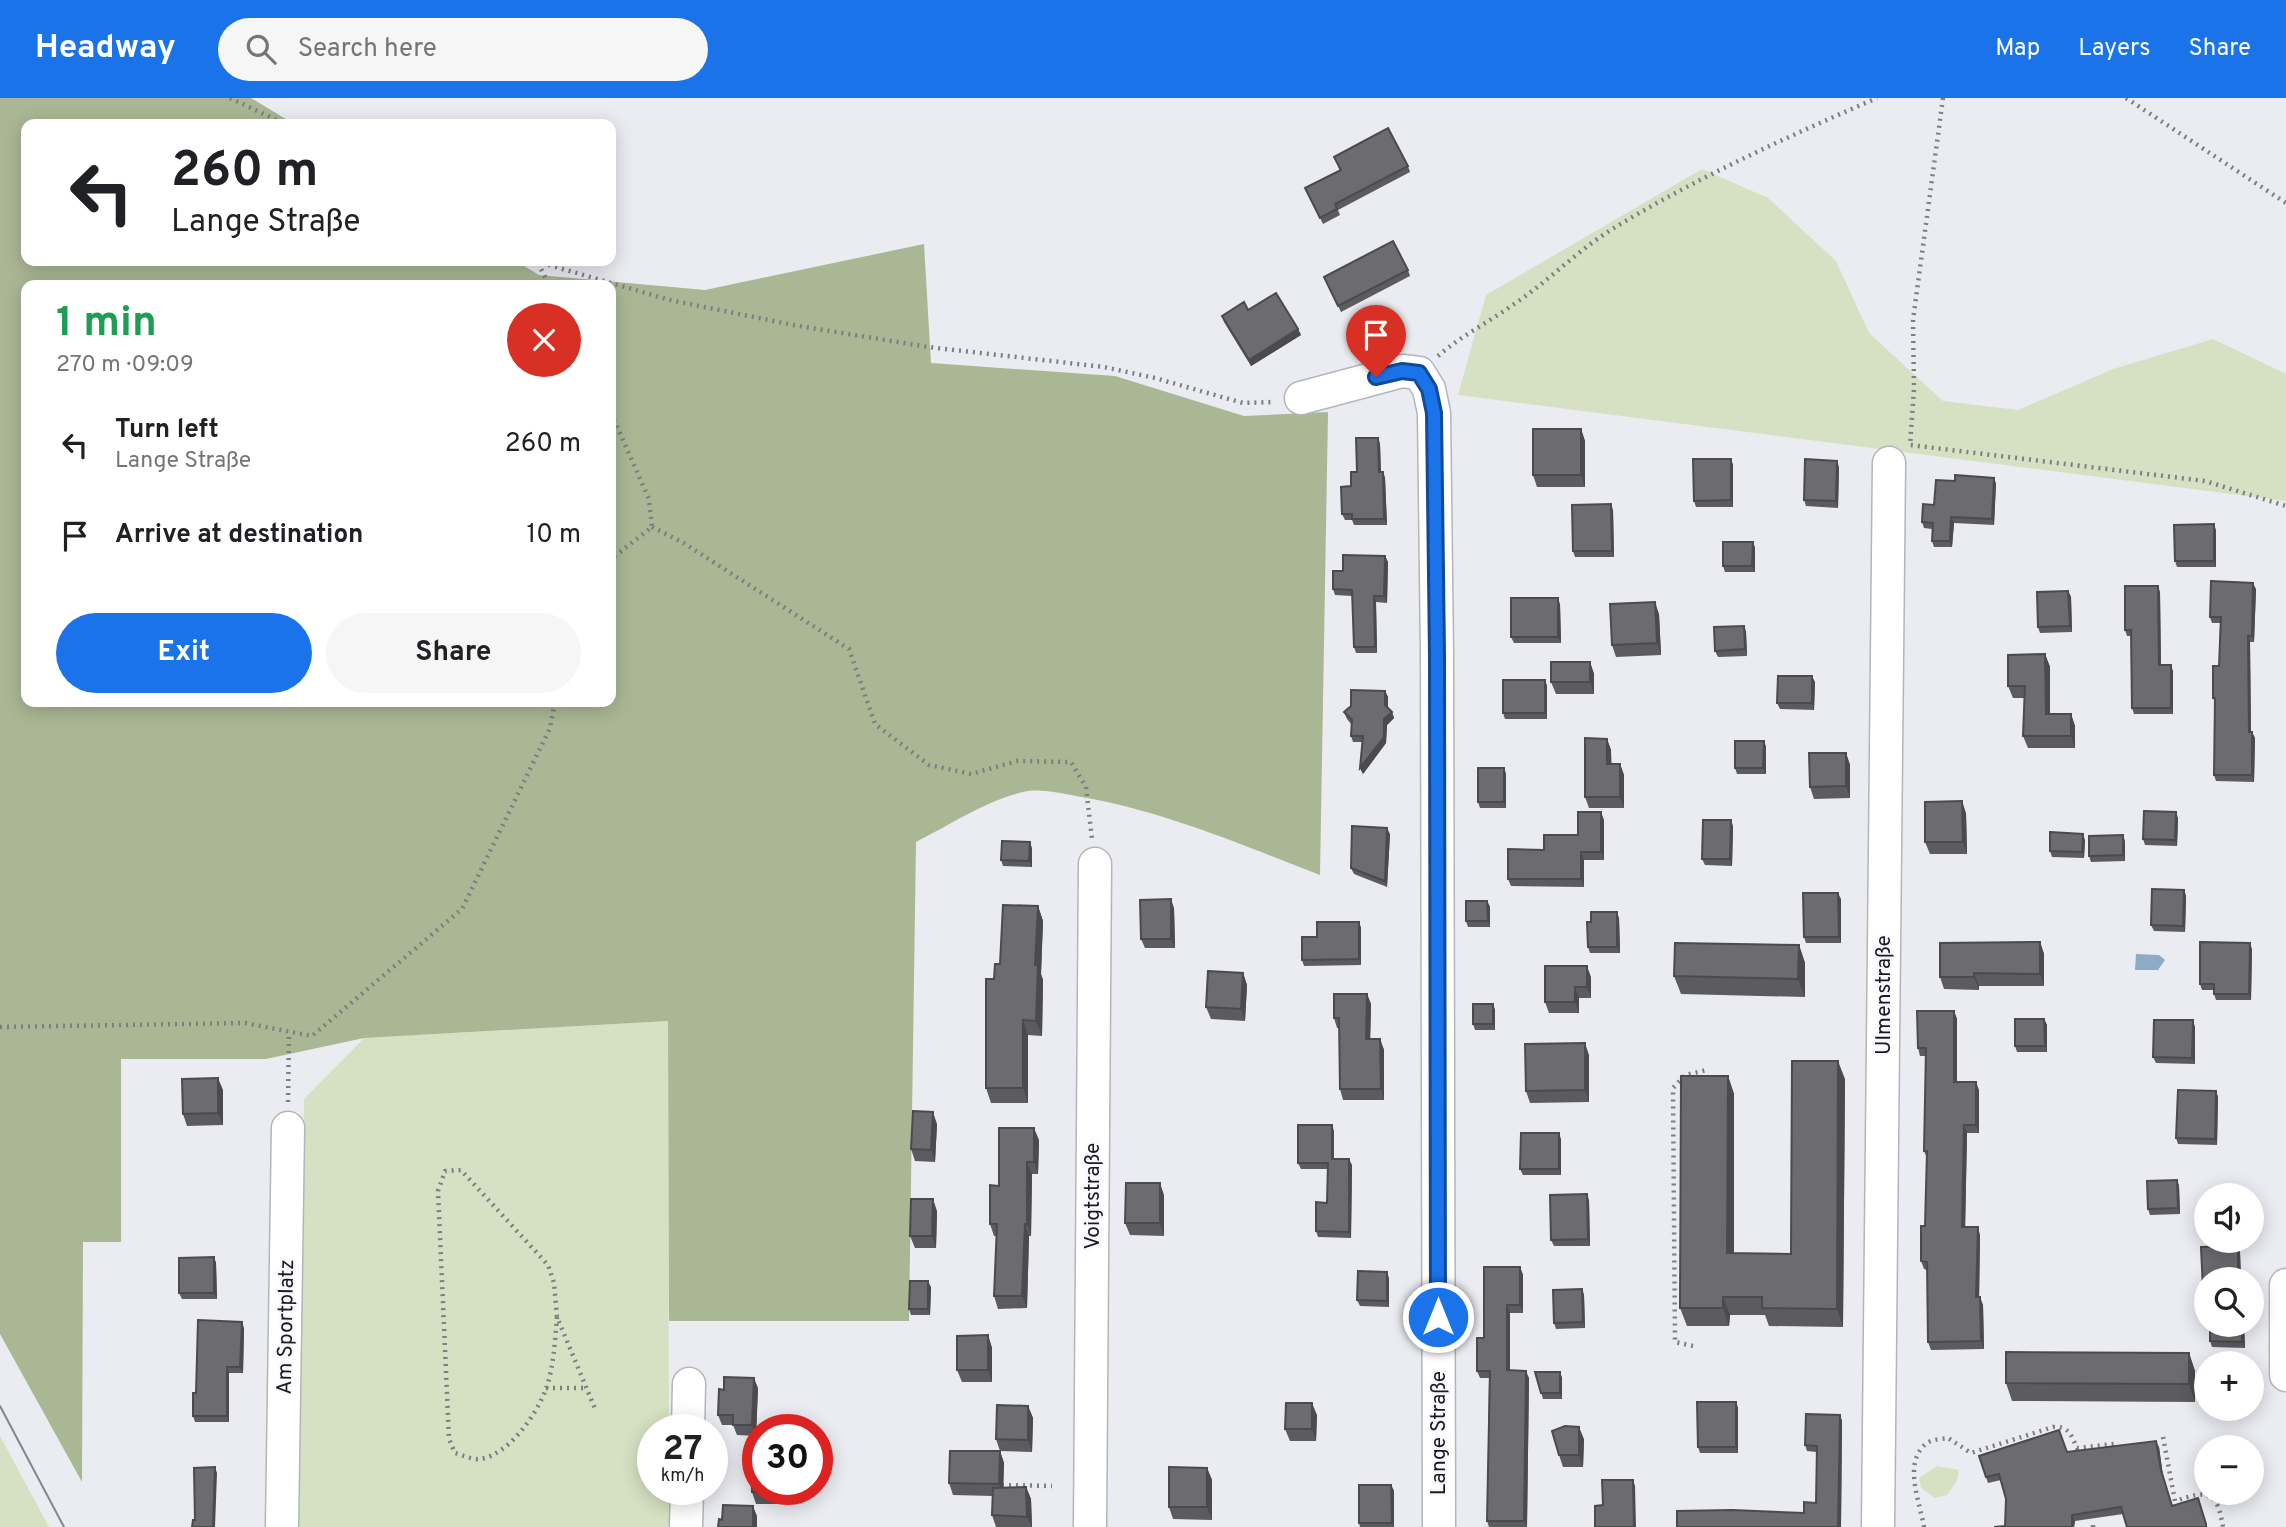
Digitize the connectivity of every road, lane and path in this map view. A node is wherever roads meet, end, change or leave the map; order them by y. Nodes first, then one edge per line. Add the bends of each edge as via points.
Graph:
1 (230, 98) edge
2 (1877, 98) edge
3 (1942, 98) edge
4 (2126, 98) edge
5 (274, 119) edge
6 (2286, 203) edge
7 (553, 266) edge
8 (601, 280) edge
9 (616, 284) edge
10 (1419, 373) junction
11 (1301, 398) joint
12 (616, 424) edge
13 (1900, 454) junction
14 (2286, 506) edge
15 (652, 527) junction
16 (616, 555) edge
17 (554, 707) edge
18 (1095, 864) joint
19 (0, 1027) edge
20 (289, 1033) junction
21 (1707, 1070) dead end
22 (288, 1128) joint
23 (2286, 1285) edge
24 (557, 1317) junction
25 (1693, 1346) dead end
26 (2286, 1375) edge
27 (689, 1384) dead end
28 (546, 1388) junction
29 (587, 1388) junction
30 (596, 1411) dead end
31 (688, 1414) edge
32 (2163, 1437) dead end
33 (2113, 1444) edge
34 (1002, 1485) edge
35 (1052, 1486) dead end
36 (687, 1505) edge
37 (282, 1527) edge
38 (686, 1527) edge
39 (1090, 1527) edge
40 (1438, 1527) edge
41 (1878, 1527) edge
42 (1923, 1527) edge
43 (2223, 1527) edge

1 - 5 path
2 - 10 path via 1713,173 1614,228 1578,251 1517,303 1457,339
3 - 13 path via 1913,320 1914,389
4 - 6 path
7 - 8 path
9 - 11 path via 793,325 1104,368 1243,403
10 - 11 street via 1402,371
10 - 40 street, Lange Straße via 1429,389 1434,413
12 - 15 path via 649,499
13 - 14 path via 2205,481
13 - 41 street, Ulmenstraße
15 - 16 path
15 - 18 path via 849,649 875,724 929,765 971,774 1017,761 1071,762 1086,787
17 - 20 path via 550,728 462,909 312,1036
18 - 39 street, Voigtstraße
19 - 20 path via 245,1023
20 - 22 path
21 - 25 path via 1685,1075 1673,1088 1675,1342
22 - 37 street, Am Sportplatz
23 - 26 street
24 - 28 path
24 - 28 path via 548,1265 461,1170 445,1171 438,1191 449,1439 454,1453 478,1460 495,1455 513,1441
24 - 29 path
27 - 31 street
28 - 29 path
29 - 30 path
32 - 43 path via 2175,1501 2206,1494 2215,1500
33 - 42 path via 2077,1448 2062,1427 1971,1453 1948,1438 1929,1441 1918,1453 1915,1470
34 - 35 path
36 - 38 street

